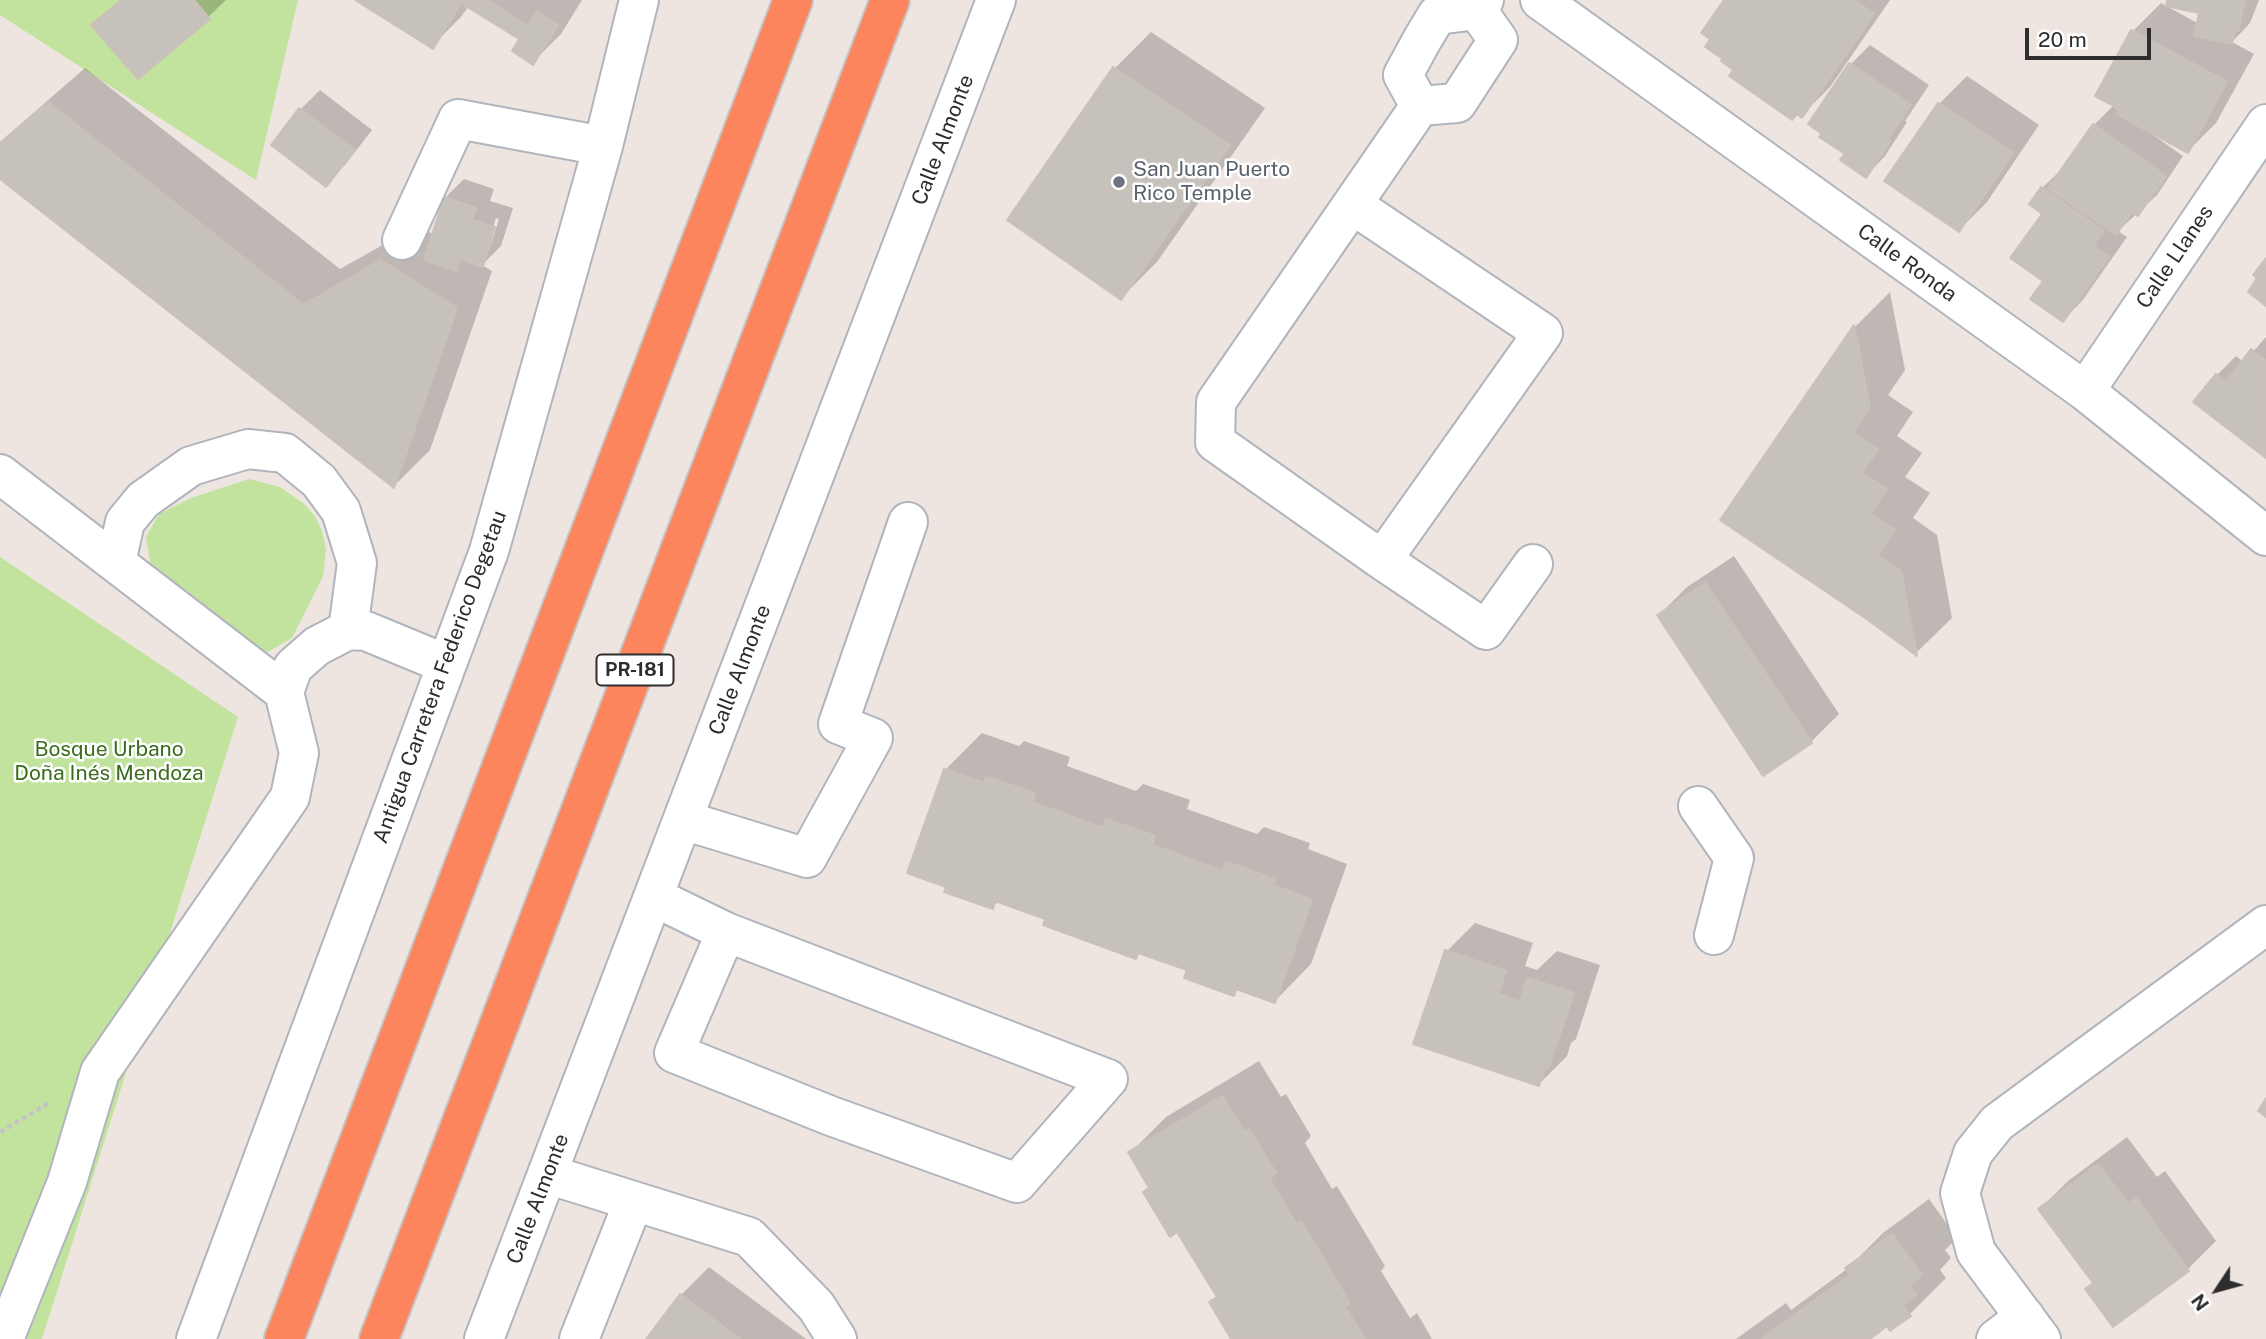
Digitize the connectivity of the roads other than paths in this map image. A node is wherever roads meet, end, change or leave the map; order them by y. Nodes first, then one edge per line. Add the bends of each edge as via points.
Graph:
1 (639, 0) edge
2 (793, 0) edge
3 (890, 0) edge
4 (996, 0) edge
5 (1540, 0) edge
6 (1480, 5) edge
7 (1420, 106) junction
8 (2266, 124) edge
9 (603, 146) junction
10 (1353, 205) junction
11 (402, 240) dead end
12 (2085, 391) junction
13 (0, 474) edge
14 (908, 522) dead end
15 (2266, 536) edge
16 (1382, 561) junction
17 (116, 563) junction
18 (1533, 564) dead end
19 (348, 630) junction
20 (446, 664) junction
21 (284, 692) junction
22 (1698, 806) dead end
23 (683, 820) junction
24 (653, 897) junction
25 (2266, 925) edge
26 (726, 932) junction
27 (1713, 935) dead end
28 (547, 1174) junction
29 (633, 1203) junction
30 (2021, 1332) edge
31 (4, 1339) edge
32 (196, 1339) edge
33 (284, 1339) edge
34 (379, 1339) edge
35 (484, 1339) edge
36 (579, 1339) edge
37 (837, 1339) edge

1 - 9 street, Antigua Carretera Federico Degetau
2 - 33 highway
3 - 34 highway, PR-181
4 - 23 street, Calle Almonte
5 - 12 street, Calle Ronda
6 - 7 street via 1437,15 1422,40 1403,75
6 - 7 street via 1498,40 1490,55 1457,103
7 - 10 street
8 - 12 street, Calle Llanes
9 - 11 street via 458,118
9 - 20 street, Antigua Carretera Federico Degetau via 489,551
10 - 16 street via 1216,402 1215,442
10 - 16 street via 1543,334
12 - 15 street, Calle Ronda
13 - 17 street
14 - 23 street via 838,724 873,738 807,858
16 - 18 street via 1486,630
17 - 19 street via 125,522 143,500 191,466 248,449 285,453 319,481 341,511 357,563
17 - 21 street
19 - 20 street via 375,634
19 - 21 street via 317,646 293,667
20 - 32 street, Antigua Carretera Federico Degetau
21 - 31 street via 299,753 290,797 100,1072 68,1182
22 - 27 street via 1734,858
23 - 24 street, Calle Almonte
24 - 26 street
24 - 28 street, Calle Almonte
25 - 30 street via 1997,1123 1973,1153 1960,1193 1976,1252
26 - 26 street via 738,937 1108,1079 1017,1183 831,1116 674,1053
28 - 29 street
28 - 35 street, Calle Almonte
29 - 36 street
29 - 37 street via 749,1237 816,1306

